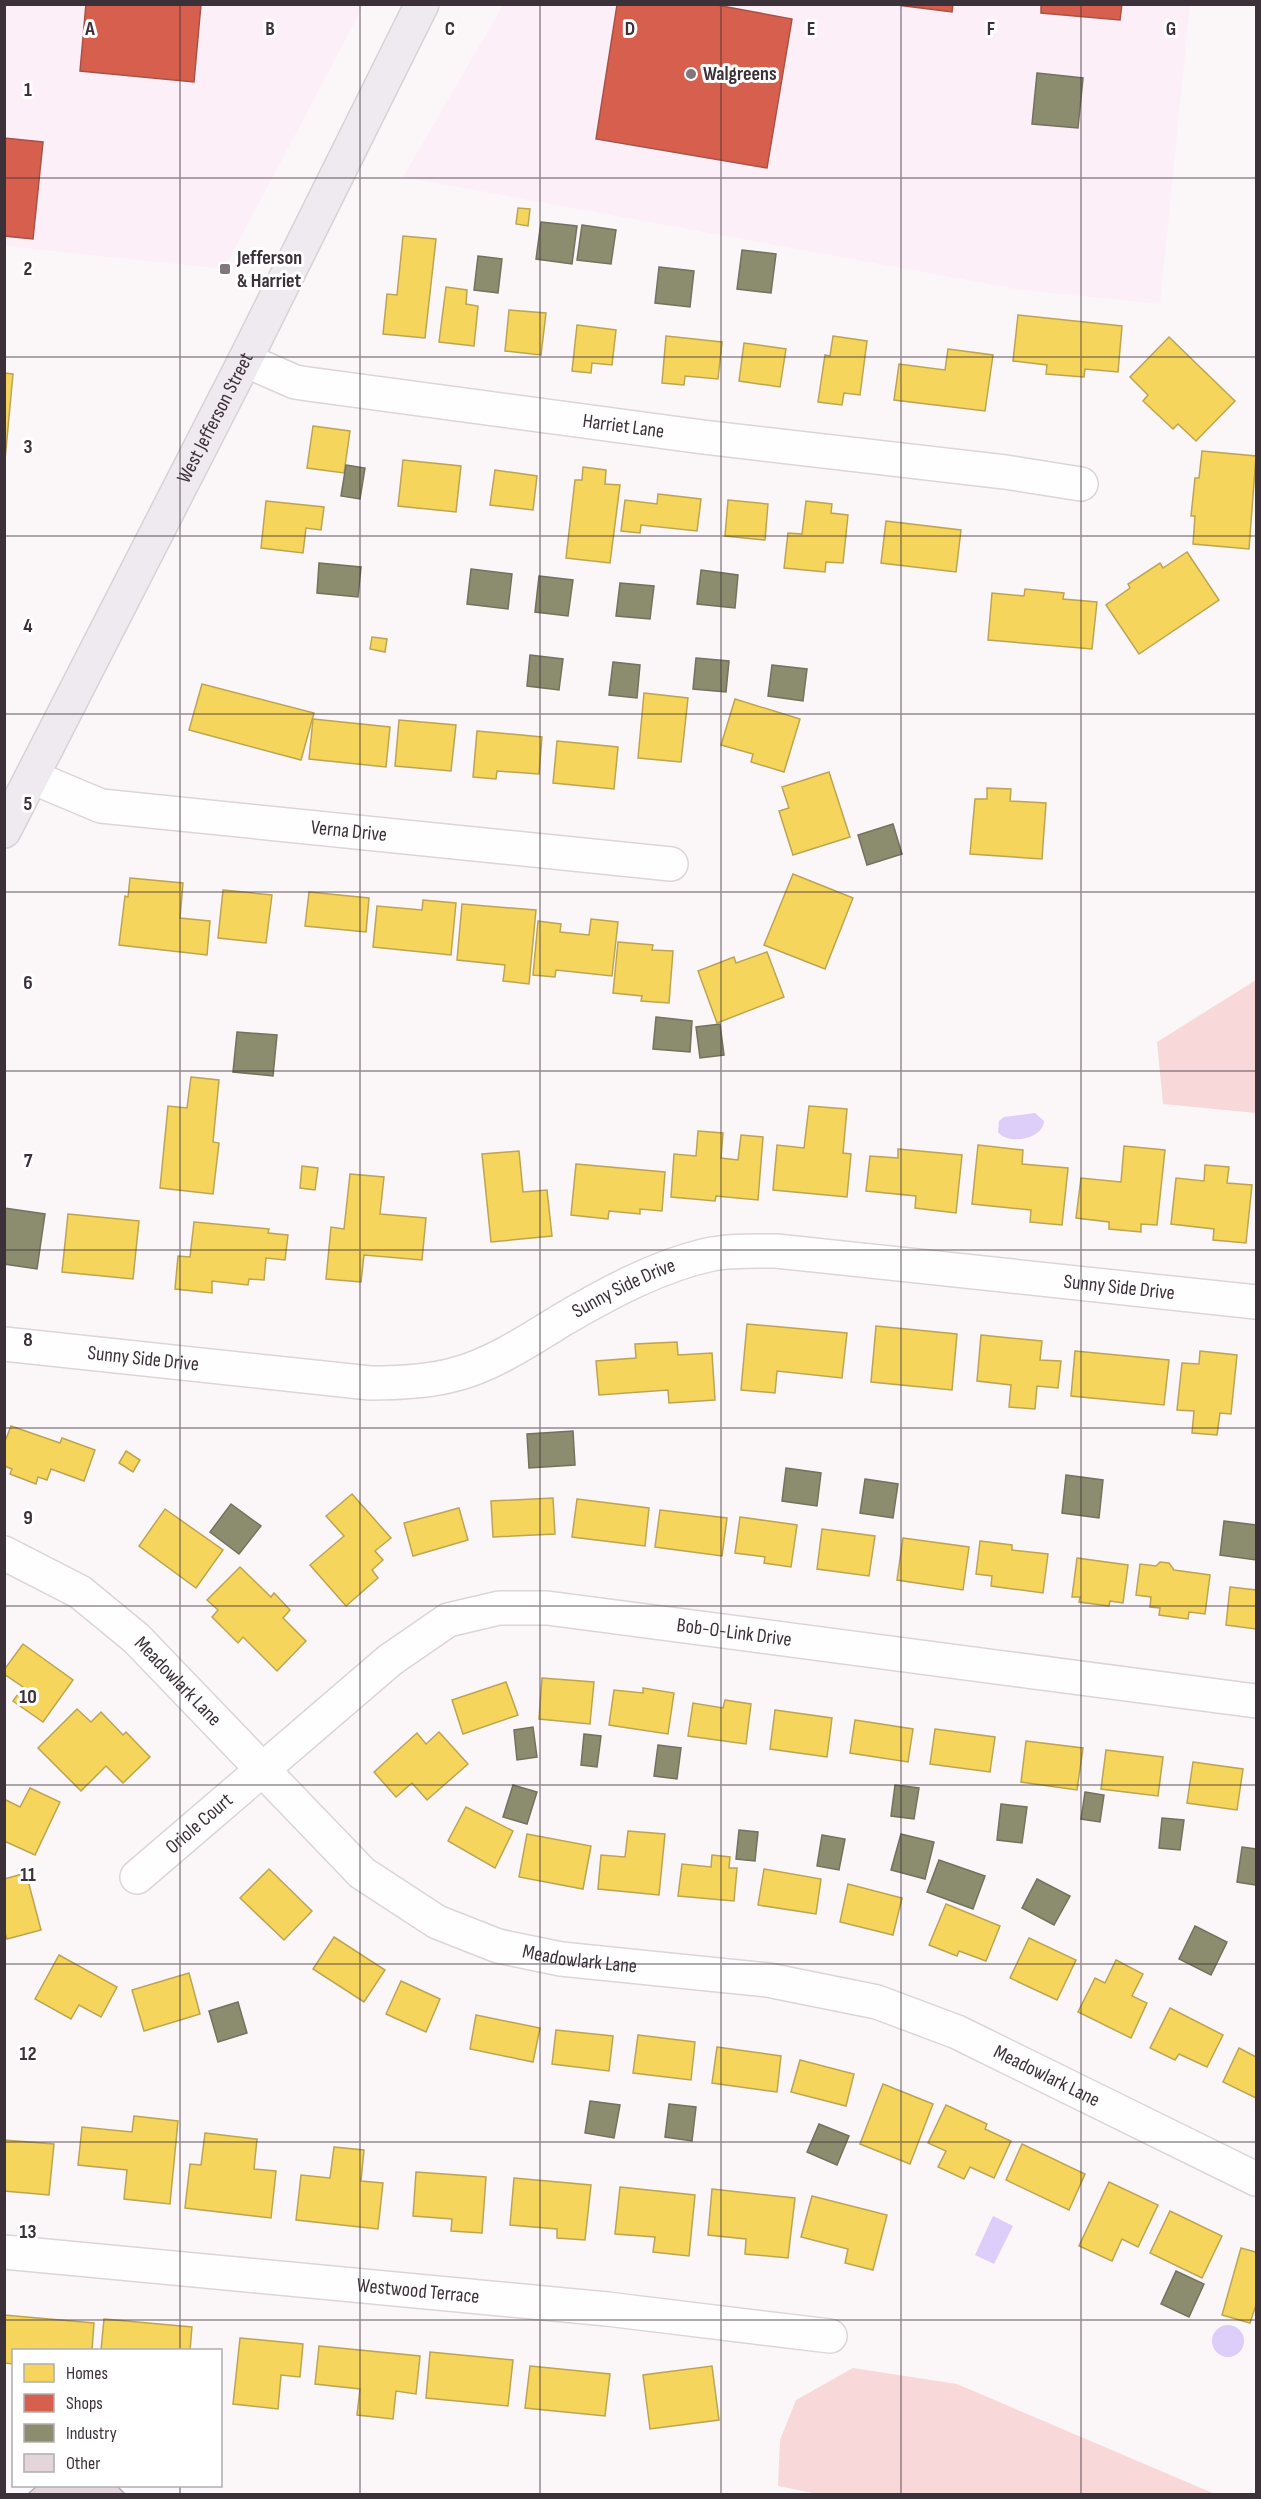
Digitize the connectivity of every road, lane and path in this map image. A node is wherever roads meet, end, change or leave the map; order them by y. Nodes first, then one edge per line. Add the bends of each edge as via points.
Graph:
1 (422, 4) edge
2 (245, 360) junction
3 (1081, 484) dead end
4 (32, 777) junction
5 (4, 831) edge
6 (671, 864) dead end
7 (1257, 1302) edge
8 (4, 1344) edge
9 (4, 1553) edge
10 (1257, 1701) edge
11 (262, 1768) junction
12 (137, 1877) dead end
13 (1257, 2179) edge
14 (4, 2252) edge
15 (830, 2336) dead end

1 - 2 main road, West Jefferson Street
2 - 3 street, Harriet Lane via 295,382 332,388
2 - 4 main road, West Jefferson Street
4 - 5 main road, West Jefferson Street
4 - 6 street, Verna Drive via 101,806
7 - 8 street, Sunny Side Drive via 776,1251 745,1251 713,1254 667,1267 580,1310 518,1347 457,1374 402,1383 370,1383
9 - 11 street, Meadowlark Lane via 80,1592 128,1632
10 - 11 street, Bob-O-Link Drive via 547,1608 499,1608 448,1620 390,1660
11 - 12 street, Oriole Court
11 - 13 street, Meadowlark Lane via 362,1873 437,1922 498,1946 561,1959 768,1980 877,2002 957,2032
14 - 15 street, Westwood Terrace via 607,2309

